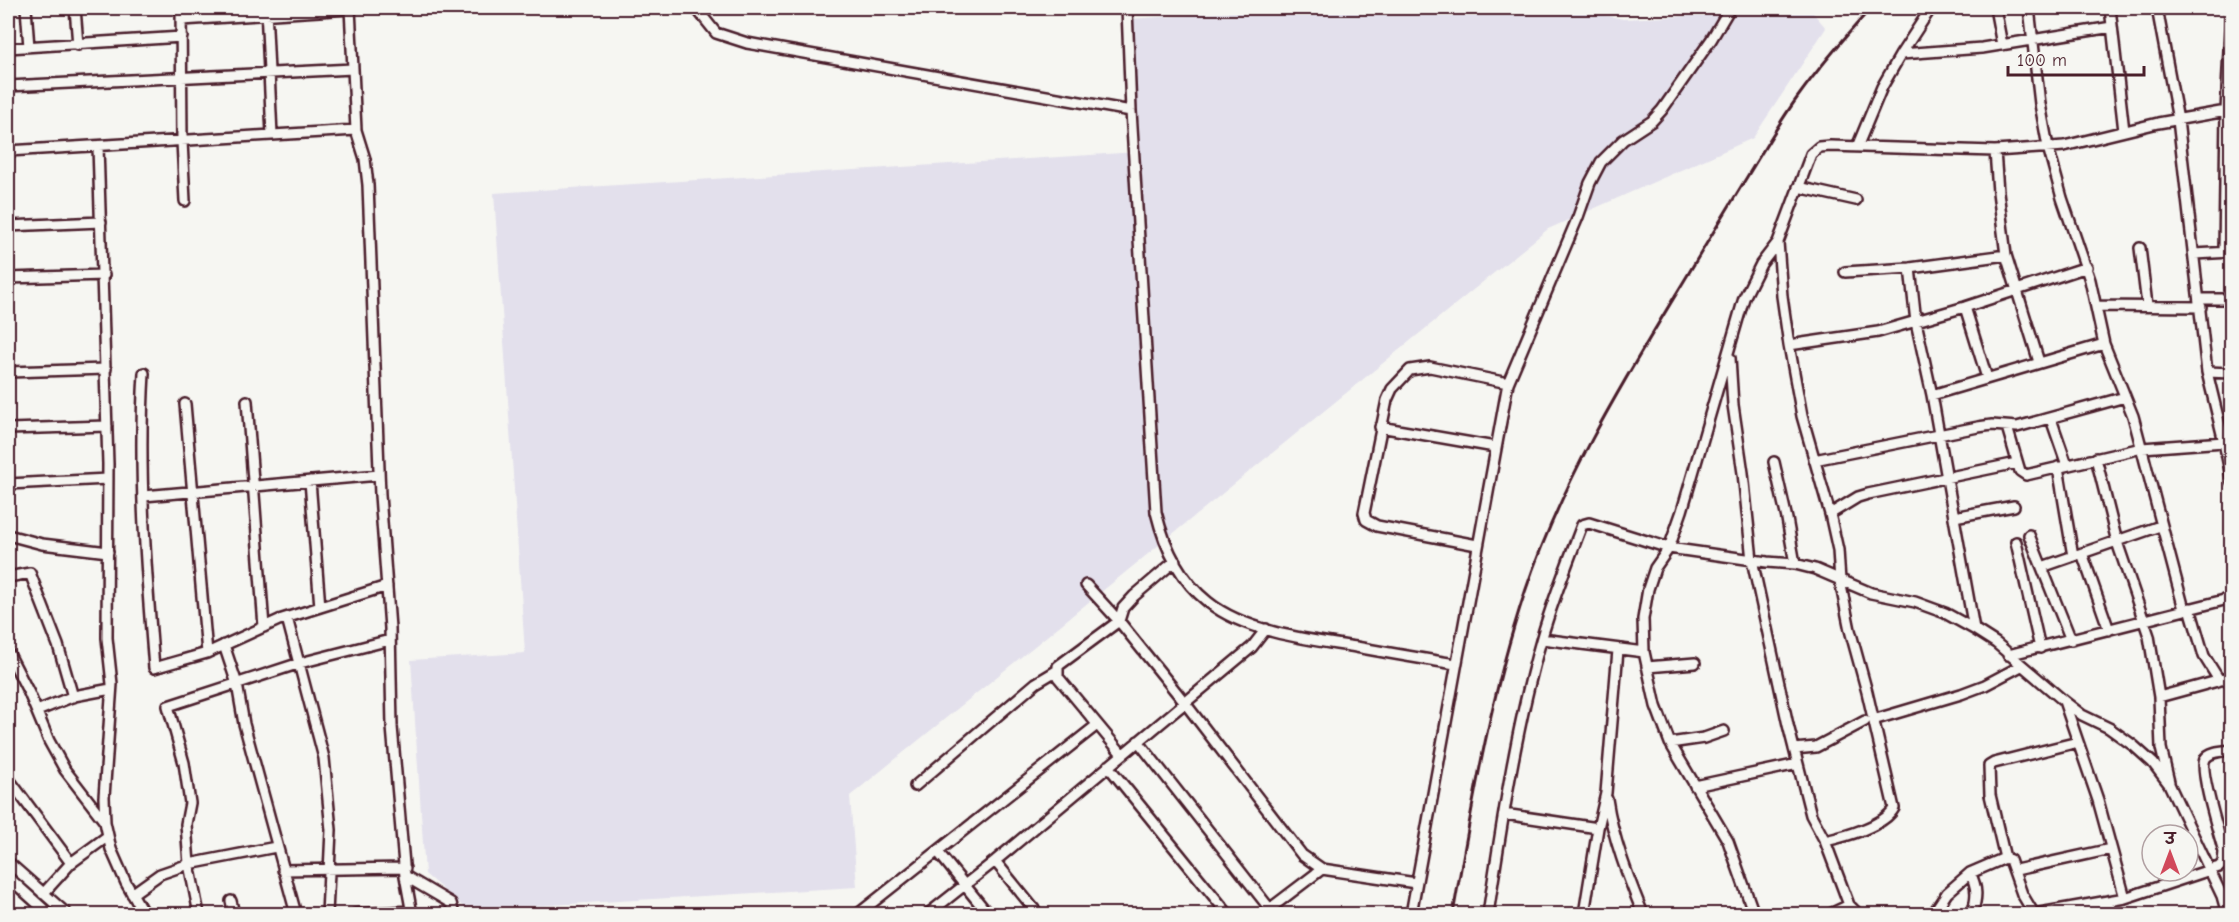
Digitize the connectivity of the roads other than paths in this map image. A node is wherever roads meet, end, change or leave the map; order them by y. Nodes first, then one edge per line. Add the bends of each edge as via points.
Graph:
1 (26, 8) edge
2 (75, 8) edge
3 (181, 8) edge
4 (350, 8) edge
5 (696, 8) edge
6 (1127, 8) edge
7 (1730, 8) edge
8 (1931, 8) edge
9 (1995, 8) edge
10 (2029, 8) edge
11 (2110, 8) edge
12 (2157, 8) edge
13 (2231, 8) edge
14 (267, 11) edge
15 (182, 20) junction
16 (2112, 27) junction
17 (182, 37) junction
18 (2033, 39) junction
19 (78, 45) junction
20 (2002, 45) junction
21 (28, 47) junction
22 (8, 48) edge
23 (1900, 54) junction
24 (353, 69) junction
25 (270, 74) junction
26 (183, 78) junction
27 (8, 86) edge
28 (2229, 110) edge
29 (1131, 111) junction
30 (2178, 120) junction
31 (357, 130) junction
32 (2124, 131) junction
33 (272, 135) junction
34 (182, 141) junction
35 (98, 146) junction
36 (1857, 147) junction
37 (2048, 147) junction
38 (8, 151) edge
39 (1995, 152) junction
40 (1798, 187) junction
41 (1856, 200) dead end
42 (185, 201) dead end
43 (101, 222) junction
44 (8, 226) edge
45 (1778, 242) junction
46 (2140, 248) dead end
47 (2228, 252) edge
48 (2194, 254) junction
49 (2006, 255) junction
50 (2087, 267) junction
51 (1910, 268) junction
52 (1845, 272) dead end
53 (104, 275) junction
54 (8, 278) edge
55 (2018, 290) junction
56 (2232, 299) edge
57 (2200, 303) junction
58 (2147, 305) junction
59 (2097, 306) junction
60 (1965, 307) junction
61 (1916, 322) junction
62 (2104, 344) junction
63 (1789, 345) junction
64 (1729, 349) junction
65 (2039, 362) junction
66 (106, 369) junction
67 (8, 372) edge
68 (2207, 372) junction
69 (144, 373) dead end
70 (2232, 373) edge
71 (1987, 378) junction
72 (1508, 383) junction
73 (1932, 395) junction
74 (2125, 397) junction
75 (247, 401) dead end
76 (185, 404) dead end
77 (2051, 418) junction
78 (107, 426) junction
79 (2007, 427) junction
80 (1380, 428) junction
81 (8, 429) edge
82 (1939, 435) junction
83 (2226, 438) edge
84 (1495, 447) junction
85 (2142, 448) junction
86 (2096, 458) junction
87 (1814, 460) junction
88 (1774, 462) dead end
89 (2017, 463) junction
90 (2063, 466) junction
91 (379, 475) junction
92 (1947, 477) junction
93 (108, 479) junction
94 (310, 482) junction
95 (2232, 482) edge
96 (8, 484) edge
97 (253, 487) junction
98 (193, 492) junction
99 (144, 496) junction
100 (2014, 506) dead end
101 (1830, 514) junction
102 (1954, 517) junction
103 (2160, 526) junction
104 (8, 535) edge
105 (2029, 535) dead end
106 (2016, 542) dead end
107 (2117, 542) junction
108 (1477, 545) junction
109 (1669, 548) junction
110 (108, 552) junction
111 (2078, 555) junction
112 (1752, 560) junction
113 (1175, 561) junction
114 (1795, 564) junction
115 (2042, 567) junction
116 (8, 577) edge
117 (1840, 581) junction
118 (1086, 585) dead end
119 (387, 586) junction
120 (2232, 598) edge
121 (320, 607) junction
122 (2187, 609) junction
123 (287, 618) junction
124 (2144, 620) junction
125 (1119, 621) junction
126 (264, 627) junction
127 (1266, 629) junction
128 (1974, 629) junction
129 (2109, 630) junction
130 (1542, 639) junction
131 (390, 640) junction
132 (2071, 640) junction
133 (224, 645) junction
134 (2040, 648) junction
135 (1618, 650) junction
136 (8, 652) edge
137 (207, 652) junction
138 (1644, 652) junction
139 (2007, 655) junction
140 (300, 663) junction
141 (1695, 663) dead end
142 (1456, 664) junction
143 (2021, 666) junction
144 (1647, 667) junction
145 (1056, 671) junction
146 (2232, 677) edge
147 (2219, 681) junction
148 (237, 684) junction
149 (111, 689) junction
150 (73, 697) junction
151 (2159, 697) junction
152 (2064, 701) junction
153 (1185, 703) junction
154 (37, 711) junction
155 (1869, 721) junction
156 (1097, 725) junction
157 (1724, 731) dead end
158 (1138, 741) junction
159 (2078, 742) junction
160 (1670, 743) junction
161 (1794, 749) junction
162 (2232, 750) edge
163 (1122, 754) junction
164 (1798, 764) junction
165 (1108, 766) junction
166 (8, 778) edge
167 (2169, 784) junction
168 (915, 786) dead end
169 (1695, 786) junction
170 (1606, 794) junction
171 (1504, 814) junction
172 (105, 822) junction
173 (1598, 828) junction
174 (108, 836) junction
175 (1825, 841) junction
176 (276, 847) junction
177 (2111, 849) junction
178 (938, 852) junction
179 (2005, 858) junction
180 (996, 861) junction
181 (8, 862) edge
182 (71, 863) junction
183 (189, 864) junction
184 (1322, 869) junction
185 (283, 870) junction
186 (330, 870) junction
187 (2016, 870) junction
188 (405, 872) junction
189 (2209, 872) junction
190 (1970, 873) junction
191 (8, 877) edge
192 (1416, 882) junction
193 (965, 886) junction
194 (43, 894) junction
195 (132, 894) junction
196 (2125, 898) junction
197 (231, 901) dead end
198 (2109, 902) junction
199 (1849, 905) junction
200 (1267, 912) edge
201 (411, 913) edge
202 (49, 915) edge
203 (67, 915) edge
204 (144, 915) edge
205 (199, 915) edge
206 (234, 915) edge
207 (302, 915) edge
208 (327, 915) edge
209 (356, 915) edge
210 (454, 915) edge
211 (858, 915) edge
212 (928, 915) edge
213 (988, 915) edge
214 (1038, 915) edge
215 (1228, 915) edge
216 (1411, 915) edge
217 (1488, 915) edge
218 (1584, 915) edge
219 (1643, 915) edge
220 (1754, 915) edge
221 (1830, 915) edge
222 (1858, 915) edge
223 (1933, 915) edge
224 (1972, 915) edge
225 (2034, 915) edge
226 (2111, 915) edge
227 (2227, 915) edge

1 - 21 street
2 - 19 street
3 - 15 street
4 - 14 street
4 - 24 street
5 - 29 street via 716,33 747,43
6 - 29 street
7 - 72 street via 1662,110 1601,162
8 - 23 street
9 - 20 street
10 - 18 street
11 - 16 street
12 - 30 street
13 - 28 street
14 - 15 street
14 - 25 street
15 - 17 street
16 - 18 street
16 - 32 street
17 - 19 street
17 - 26 street
18 - 20 street
18 - 37 street
19 - 21 street
20 - 23 street
21 - 22 street
23 - 36 street
24 - 25 street
24 - 31 street
25 - 26 street
25 - 33 street
26 - 27 street
26 - 34 street
28 - 30 street
28 - 47 street
29 - 113 street via 1156,512
30 - 32 street
30 - 48 street
31 - 33 street
31 - 91 street via 368,185
32 - 37 street
33 - 34 street
34 - 35 street
34 - 42 street
35 - 38 street
35 - 43 street
36 - 39 street
36 - 40 street via 1819,147 1811,154
37 - 39 street
37 - 50 street
39 - 49 street
40 - 41 street
40 - 45 street
43 - 44 street
43 - 53 street
45 - 63 street
45 - 64 street via 1751,280
46 - 58 street
47 - 48 street
48 - 57 street
49 - 51 street
49 - 55 street
50 - 55 street
50 - 59 street
51 - 52 street
51 - 61 street
53 - 54 street
53 - 66 street
55 - 60 street
55 - 65 street
56 - 57 street
57 - 58 street
57 - 68 street
58 - 59 street
59 - 62 street
60 - 61 street
60 - 71 street
61 - 63 street via 1878,332
61 - 73 street
62 - 65 street
62 - 74 street
63 - 87 street
64 - 109 street
64 - 112 street
65 - 71 street
66 - 67 street
66 - 78 street
68 - 70 street
68 - 83 street
69 - 99 street
71 - 73 street
72 - 80 street via 1430,366 1410,370 1392,389
72 - 84 street
73 - 82 street
74 - 77 street
74 - 85 street
75 - 97 street
76 - 98 street
77 - 79 street
77 - 90 street
78 - 81 street
78 - 93 street
79 - 82 street via 1992,425
79 - 89 street
80 - 84 street
80 - 108 street via 1364,513 1366,520 1377,526
82 - 87 street
82 - 92 street
83 - 85 street
83 - 95 street
84 - 108 street
85 - 86 street
85 - 103 street
86 - 90 street
86 - 107 street
87 - 101 street
88 - 114 street
89 - 90 street via 2026,475
89 - 92 street
90 - 111 street
91 - 94 street
91 - 119 street
92 - 101 street via 1858,497
92 - 102 street
93 - 96 street
93 - 110 street
94 - 97 street
94 - 121 street
97 - 98 street
97 - 126 street
98 - 99 street
98 - 137 street
99 - 137 street via 154,668
100 - 102 street
101 - 117 street
102 - 128 street
103 - 107 street
103 - 122 street
104 - 110 street
105 - 115 street
106 - 134 street
107 - 111 street
107 - 124 street
108 - 142 street
109 - 112 street
109 - 130 street via 1598,524 1582,525
109 - 138 street via 1655,568 1648,589 1643,619
110 - 149 street
111 - 115 street
111 - 129 street
112 - 114 street
112 - 161 street
113 - 125 street via 1134,596
113 - 127 street via 1208,602
114 - 117 street
115 - 132 street
116 - 150 street via 30,573
117 - 128 street via 1935,609
117 - 155 street
118 - 125 street
119 - 121 street
119 - 131 street
120 - 122 street
121 - 123 street
122 - 124 street
122 - 147 street via 2204,656
123 - 126 street
123 - 140 street
124 - 129 street
124 - 151 street
125 - 145 street
125 - 153 street
126 - 133 street
127 - 142 street
127 - 153 street via 1252,647
128 - 139 street
129 - 132 street
130 - 135 street
130 - 171 street via 1526,698
131 - 140 street
131 - 188 street via 392,727
132 - 134 street
133 - 137 street
133 - 148 street
134 - 139 street
135 - 138 street
135 - 170 street
136 - 154 street
138 - 144 street
139 - 143 street
140 - 148 street
140 - 186 street via 324,758 331,830
141 - 144 street
142 - 192 street
143 - 152 street
143 - 155 street via 1961,694
144 - 160 street
145 - 156 street
145 - 168 street via 1036,683
146 - 147 street
147 - 151 street
148 - 176 street
148 - 183 street via 168,706 184,763 190,804 186,824
149 - 150 street
149 - 172 street
150 - 154 street
151 - 167 street via 2160,736
152 - 159 street
152 - 167 street via 2134,746
153 - 158 street
153 - 184 street via 1291,844
154 - 172 street via 65,770
155 - 161 street via 1816,747
155 - 175 street via 1894,808 1872,825
156 - 163 street
156 - 178 street
157 - 160 street
158 - 163 street
158 - 200 street
159 - 177 street
159 - 179 street via 1989,766 1990,795
160 - 169 street
161 - 164 street
162 - 189 street via 2212,753 2204,761 2204,775 2224,852 2223,863
163 - 165 street
164 - 169 street
164 - 175 street via 1811,815
165 - 180 street
165 - 215 street
166 - 182 street
167 - 189 street
169 - 220 street via 1728,841
170 - 173 street
170 - 219 street via 1615,839
171 - 173 street
171 - 217 street
172 - 174 street
173 - 218 street
174 - 182 street
174 - 195 street
175 - 199 street
176 - 183 street
176 - 185 street
177 - 187 street
177 - 196 street
178 - 193 street
178 - 211 street
179 - 187 street
179 - 190 street
180 - 193 street
180 - 214 street
181 - 194 street
182 - 194 street
183 - 195 street via 160,874
183 - 205 street
184 - 192 street
184 - 200 street
185 - 186 street
185 - 207 street via 296,914
186 - 188 street
186 - 208 street
187 - 225 street via 2022,894
188 - 201 street
188 - 210 street via 451,903
189 - 196 street
189 - 227 street
190 - 223 street via 1947,893
190 - 224 street via 1977,891
191 - 202 street
192 - 216 street
193 - 212 street
193 - 213 street
194 - 203 street
195 - 204 street
196 - 198 street
197 - 206 street
198 - 225 street
198 - 226 street
199 - 221 street
199 - 222 street
201 - 209 street

